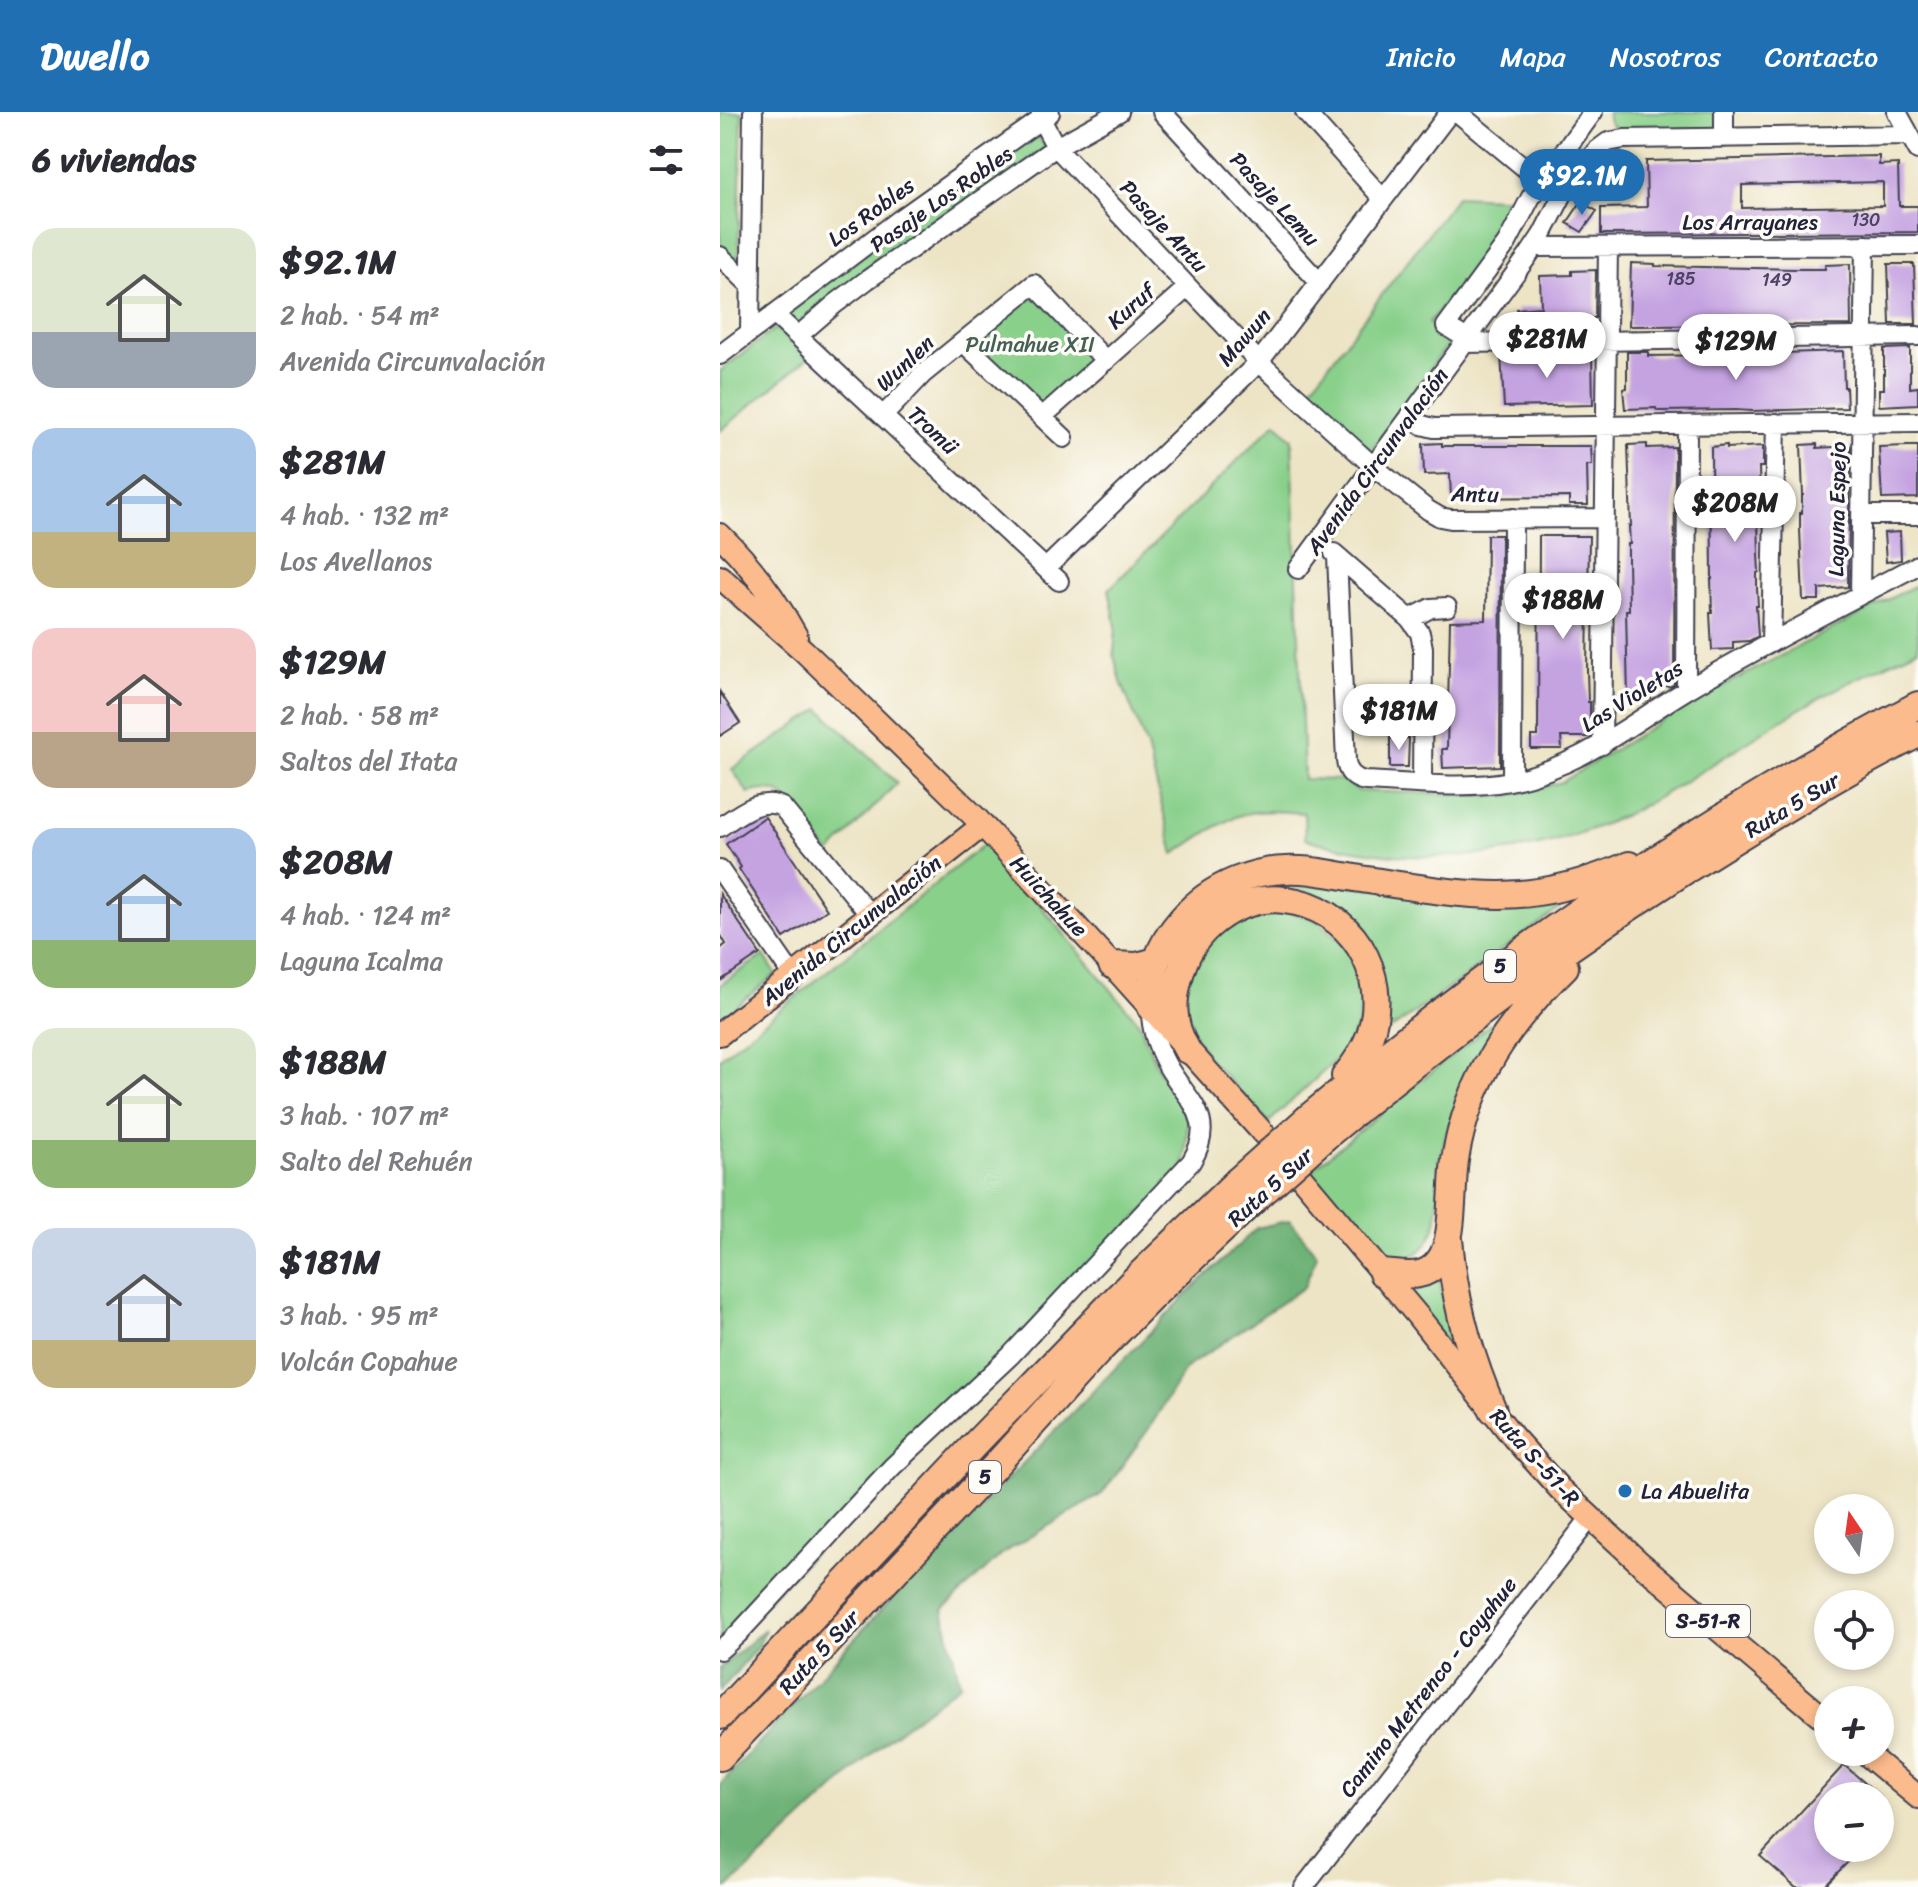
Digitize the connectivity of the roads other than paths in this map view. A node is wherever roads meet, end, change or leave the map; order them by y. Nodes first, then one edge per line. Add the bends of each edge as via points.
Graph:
1 (753, 112) edge
2 (1119, 112) edge
3 (1162, 112) edge
4 (1305, 112) edge
5 (1450, 112) edge
6 (1457, 112) edge
7 (1595, 112) edge
8 (1724, 112) edge
9 (1897, 112) edge
10 (1045, 114) edge
11 (1724, 138) junction
12 (1618, 140) junction
13 (1913, 143) edge
14 (1056, 147) junction
15 (1542, 182) junction
16 (1383, 199) junction
17 (1865, 245) junction
18 (1918, 245) edge
19 (1535, 247) junction
20 (1608, 247) junction
21 (720, 256) edge
22 (1320, 283) junction
23 (1034, 284) joint
24 (751, 286) junction
25 (1188, 287) junction
26 (774, 314) junction
27 (750, 332) junction
28 (798, 336) junction
29 (1918, 336) edge
30 (1864, 337) junction
31 (1465, 341) junction
32 (1607, 341) junction
33 (963, 342) junction
34 (720, 355) edge
35 (1106, 361) junction
36 (1259, 362) junction
37 (883, 416) junction
38 (1410, 416) junction
39 (1042, 417) junction
40 (1862, 422) junction
41 (1918, 422) edge
42 (1776, 423) junction
43 (1687, 425) junction
44 (1606, 426) junction
45 (1064, 438) dead end
46 (1374, 467) junction
47 (1861, 515) junction
48 (1918, 515) edge
49 (1513, 518) junction
50 (1605, 518) junction
51 (720, 535) edge
52 (1318, 540) junction
53 (1337, 556) junction
54 (1918, 565) edge
55 (1298, 569) dead end
56 (1052, 575) joint
57 (720, 577) edge
58 (1860, 595) junction
59 (1447, 607) dead end
60 (1410, 619) junction
61 (1771, 643) junction
62 (804, 651) junction
63 (1686, 690) junction
64 (1918, 705) edge
65 (1918, 734) edge
66 (1602, 745) junction
67 (1512, 780) junction
68 (1422, 784) junction
69 (983, 825) junction
70 (720, 827) edge
71 (1701, 830) junction
72 (720, 870) edge
73 (1623, 912) junction
74 (870, 915) junction
75 (1156, 961) junction
76 (1112, 965) junction
77 (793, 976) junction
78 (1151, 1008) junction
79 (724, 1023) edge
80 (1187, 1050) junction
81 (1317, 1127) junction
82 (1281, 1153) joint
83 (1244, 1192) junction
84 (1449, 1235) junction
85 (1382, 1273) junction
86 (1493, 1410) junction
87 (1591, 1517) junction
88 (720, 1650) edge
89 (1814, 1710) edge
90 (720, 1716) edge
91 (720, 1757) edge
92 (1881, 1766) edge
93 (1918, 1797) edge
94 (1304, 1887) edge

1 - 24 street
2 - 14 street, Pasaje Los Robles
3 - 22 street, Pasaje Lemu
4 - 16 street
5 - 16 street, Mawun
6 - 15 street
7 - 12 street via 1601,129
7 - 15 street
8 - 11 street
9 - 13 street
10 - 14 street, Pasaje Antu
10 - 26 street, Los Robles
11 - 12 street
11 - 13 street
12 - 19 street, Avenida Circunvalación via 1596,151 1563,194
14 - 25 street, Pasaje Antu
14 - 28 street, Pasaje Los Robles via 845,296
15 - 31 street via 1507,243 1446,326
16 - 22 street, Mawun
17 - 18 street, Los Arrayanes
17 - 20 street, Los Arrayanes
17 - 30 street, Laguna Espejo
19 - 20 street, Los Arrayanes
19 - 31 street, Avenida Circunvalación
20 - 32 street
21 - 24 street
22 - 36 street, Mawun
23 - 33 street, Wunlen
23 - 35 street, Kuruf
24 - 27 street
25 - 35 street, Kuruf
25 - 36 street, Pasaje Antu
26 - 27 street, Los Robles
26 - 28 street, Tromü
27 - 34 street, Los Robles
28 - 37 street, Tromü
29 - 30 street
30 - 32 street
30 - 40 street, Laguna Espejo
31 - 32 street
31 - 38 street, Avenida Circunvalación
32 - 44 street
33 - 37 street, Wunlen
33 - 39 street
35 - 39 street, Kuruf
36 - 46 street, Antu
36 - 56 street, Mawun
37 - 56 street, Tromü
38 - 44 street via 1434,428
38 - 46 street, Avenida Circunvalación
39 - 45 street
40 - 41 street
40 - 42 street
40 - 47 street, Laguna Espejo
42 - 43 street
42 - 61 street
43 - 44 street
43 - 63 street
44 - 50 street
46 - 49 street, Antu via 1440,517
46 - 52 street, Avenida Circunvalación
47 - 48 street
47 - 58 street, Laguna Espejo
49 - 50 street, Antu
49 - 67 street
50 - 66 street
51 - 62 main road, Huichahue via 769,592
52 - 53 street
52 - 55 street, Avenida Circunvalación
53 - 60 street
53 - 68 street, Las Violetas via 1346,761 1351,774 1365,781
54 - 58 street, Las Violetas
57 - 62 main road, Huichahue
58 - 61 street, Las Violetas
59 - 60 street
60 - 68 street via 1423,648
61 - 63 street, Las Violetas
62 - 69 main road, Huichahue
63 - 66 street, Las Violetas
64 - 71 highway, Ruta 5 Sur / 5
65 - 73 highway, Ruta 5 Sur / 5 via 1796,802
66 - 67 street, Las Violetas
67 - 68 street, Las Violetas via 1468,786
69 - 74 main road, Avenida Circunvalación
69 - 76 main road, Huichahue
70 - 74 street via 759,804 782,807
71 - 75 highway via 1620,869 1517,895 1414,887 1305,870 1259,874 1200,901 1171,933
71 - 81 highway, Ruta 5 Sur / 5 via 1564,920 1370,1066
72 - 77 street
73 - 81 highway, Ruta 5 Sur / 5
73 - 84 highway via 1535,998 1484,1071 1460,1135
74 - 77 main road, Avenida Circunvalación
75 - 76 highway
75 - 78 highway
76 - 78 main road, Huichahue
77 - 79 main road, Avenida Circunvalación
78 - 80 main road, Huichahue
78 - 88 street via 1161,1053 1199,1113 1202,1134 1191,1162 1039,1326 892,1467
80 - 81 highway via 1175,1022 1173,1000 1183,963 1209,925 1235,908 1264,900 1295,901 1323,911 1364,951 1374,978 1375,1007 1370,1034
80 - 82 main road, Huichahue
81 - 83 highway, Ruta 5 Sur / 5, bridge
82 - 85 main road, Ruta S-51-R / S-51-R
83 - 90 highway, Ruta 5 Sur / 5 via 1134,1280
83 - 91 highway, Ruta 5 Sur / 5
84 - 85 highway via 1432,1268 1408,1276
84 - 86 highway via 1460,1316
85 - 86 main road, Ruta S-51-R / S-51-R
86 - 87 main road, Ruta S-51-R / S-51-R via 1538,1466
87 - 89 main road, Ruta S-51-R / S-51-R
87 - 94 street, Camino Metrenco - Coyahue
92 - 93 main road

